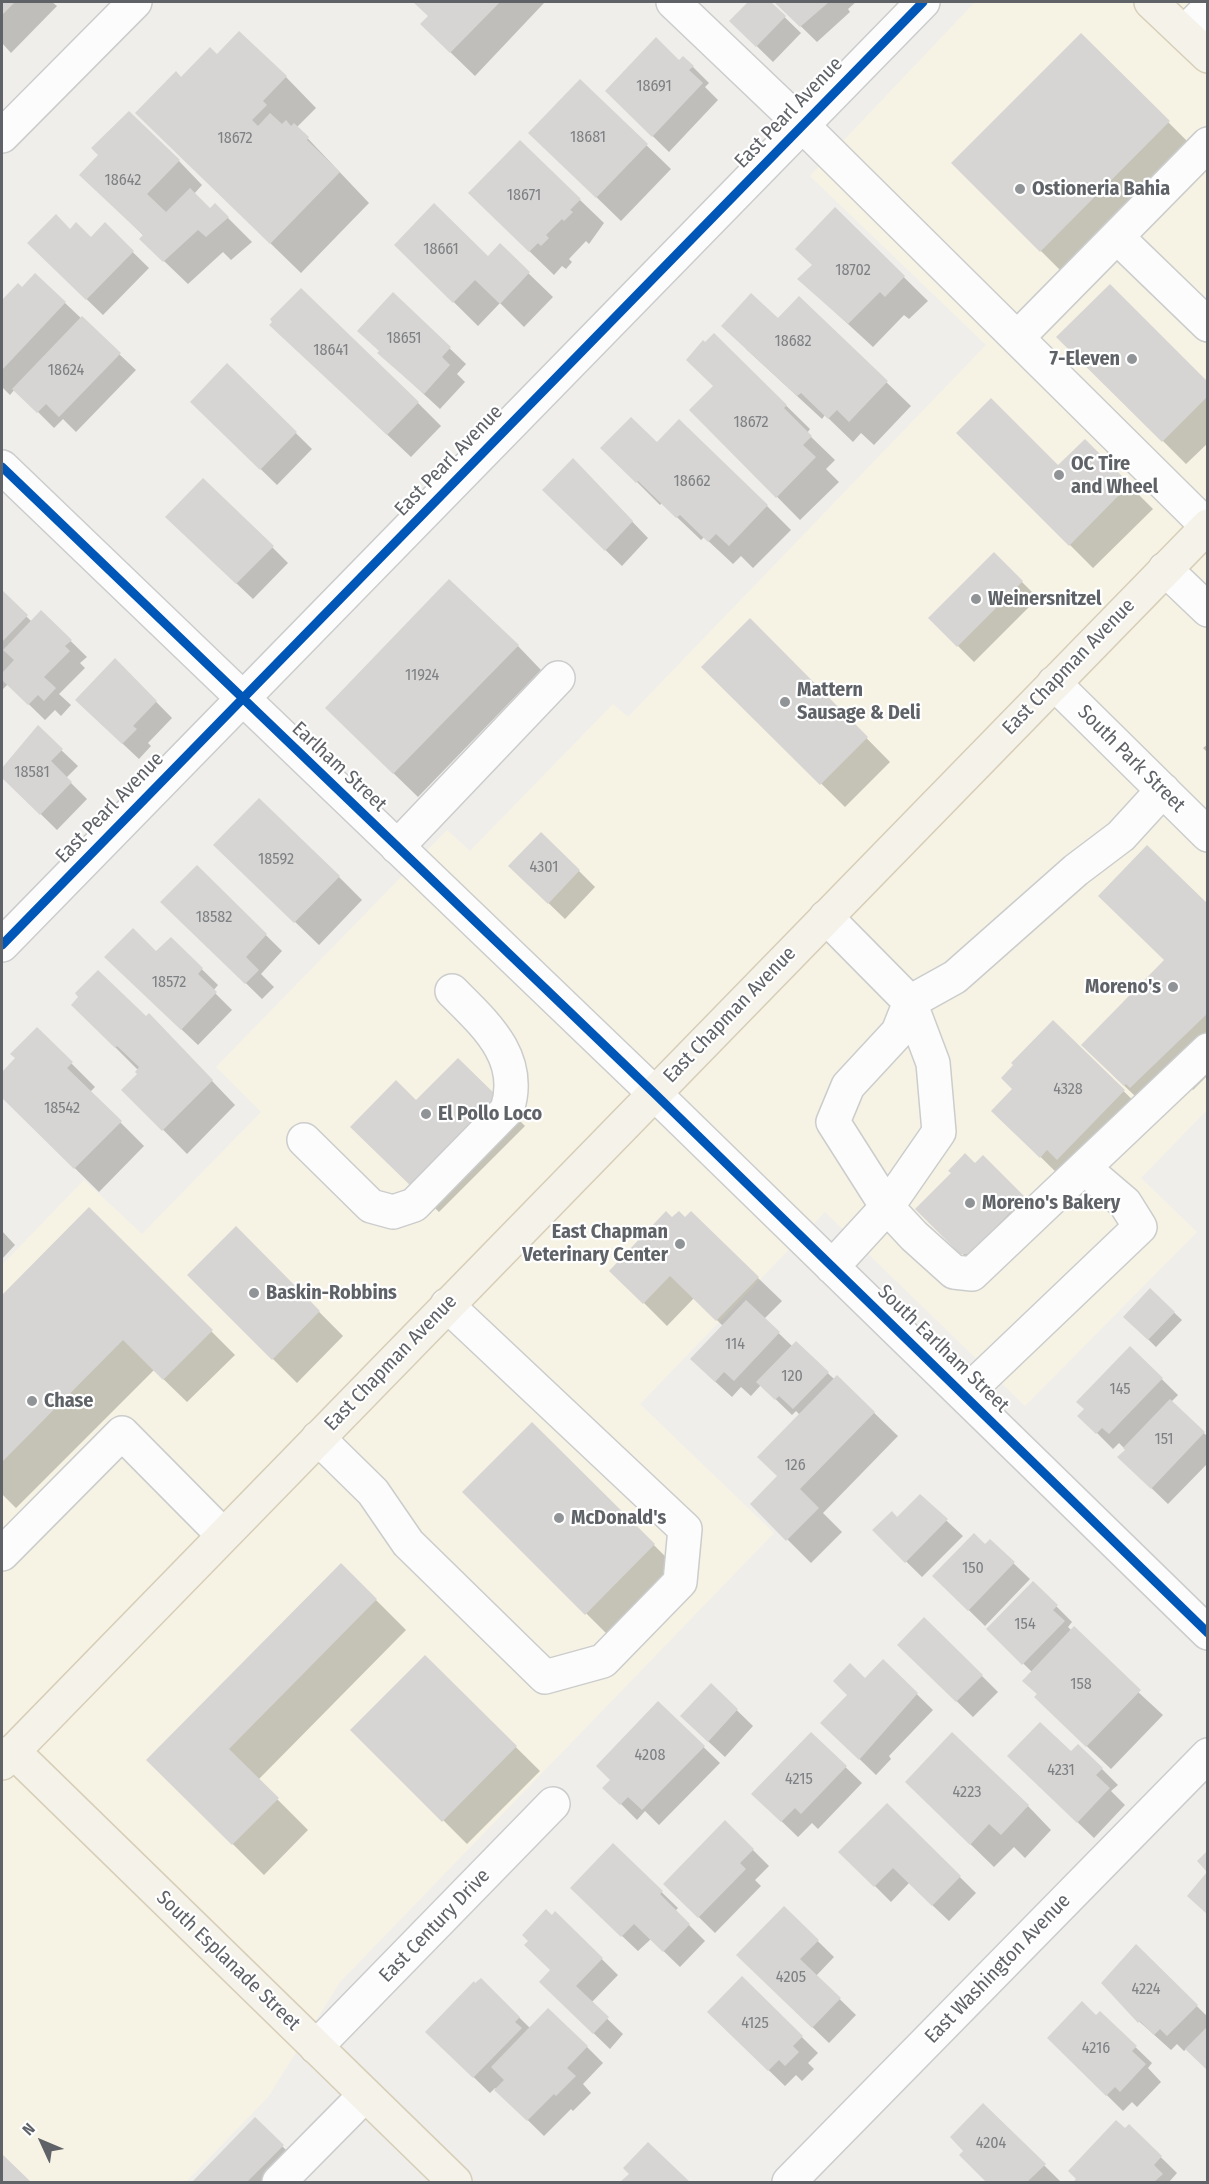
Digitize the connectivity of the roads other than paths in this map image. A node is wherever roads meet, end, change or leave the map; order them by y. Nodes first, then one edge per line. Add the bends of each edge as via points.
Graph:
1 (135, 2) edge
2 (673, 2) edge
3 (923, 2) edge
4 (1151, 2) edge
5 (1208, 9) edge
6 (1184, 33) junction
7 (1208, 56) edge
8 (802, 125) junction
9 (2, 136) edge
10 (1208, 144) edge
11 (1116, 237) junction
12 (1208, 325) edge
13 (1017, 338) junction
14 (2, 467) edge
15 (1207, 526) edge
16 (1165, 569) junction
17 (1208, 609) edge
18 (558, 678) dead end
19 (1054, 682) junction
20 (241, 700) junction
21 (1163, 790) junction
22 (1208, 835) edge
23 (397, 847) junction
24 (826, 916) junction
25 (2, 945) edge
26 (452, 991) dead end
27 (910, 1002) junction
28 (1208, 1050) edge
29 (654, 1093) junction
30 (304, 1140) dead end
31 (1084, 1168) junction
32 (887, 1207) junction
33 (832, 1267) junction
34 (447, 1305) junction
35 (964, 1395) junction
36 (318, 1438) junction
37 (223, 1535) junction
38 (2, 1554) edge
39 (1208, 1633) edge
40 (5, 1751) edge
41 (1208, 1755) edge
42 (553, 1804) dead end
43 (316, 2047) junction
44 (365, 2095) junction
45 (279, 2182) edge
46 (455, 2182) edge
47 (789, 2182) edge

1 - 9 street
2 - 8 street
3 - 8 street, East Pearl Avenue
4 - 6 main road
5 - 6 street
6 - 7 main road
8 - 13 street
8 - 20 street, East Pearl Avenue
10 - 11 street
11 - 12 street
11 - 13 street
13 - 15 street
14 - 20 street, Earlham Street
15 - 16 main road, East Chapman Avenue
16 - 17 street
16 - 19 main road, East Chapman Avenue
18 - 23 street
19 - 21 street, South Park Street
19 - 24 main road, East Chapman Avenue
20 - 23 street, Earlham Street
20 - 25 street, East Pearl Avenue
21 - 22 street, South Park Street
21 - 27 street via 1121,836 1076,870 955,977
23 - 29 street, Earlham Street
24 - 27 street
24 - 29 main road, East Chapman Avenue
26 - 30 street via 499,1041 509,1060 511,1098 507,1110 414,1205 393,1212 371,1206
27 - 32 street via 933,1063 939,1132
27 - 32 street via 898,1032 848,1086 833,1122
28 - 31 street
29 - 33 street, South Earlham Street
29 - 34 main road, East Chapman Avenue
31 - 32 street via 972,1274 954,1272
31 - 35 street via 1125,1203 1140,1227
32 - 33 street
33 - 35 street, South Earlham Street
34 - 36 main road, East Chapman Avenue
34 - 36 street via 685,1529 680,1582 603,1661 545,1677 408,1543 373,1492
35 - 39 street, South Earlham Street
36 - 37 main road, East Chapman Avenue
37 - 38 street via 122,1433
37 - 40 main road, East Chapman Avenue
40 - 43 main road, South Esplanade Street
41 - 47 street, East Washington Avenue
42 - 43 street, East Century Drive
43 - 44 main road, South Esplanade Street
44 - 45 street
44 - 46 main road, South Esplanade Street

